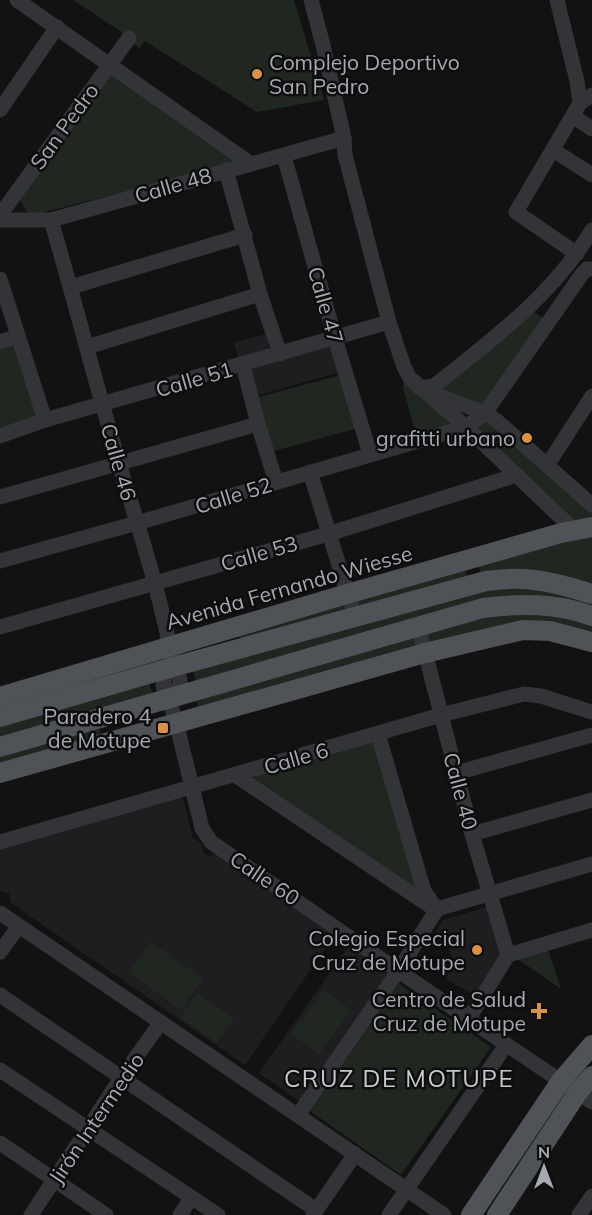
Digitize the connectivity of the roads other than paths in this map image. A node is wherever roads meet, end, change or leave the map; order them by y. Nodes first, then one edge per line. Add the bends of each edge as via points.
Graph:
1 (17, 0) edge
2 (311, 0) edge
3 (557, 0) edge
4 (57, 27) junction
5 (129, 38) dead end
6 (109, 63) junction
7 (582, 105) edge
8 (0, 110) edge
9 (592, 129) edge
10 (344, 138) junction
11 (553, 150) junction
12 (284, 156) junction
13 (251, 164) junction
14 (226, 170) junction
15 (592, 175) edge
16 (0, 215) edge
17 (0, 220) edge
18 (51, 220) junction
19 (592, 230) edge
20 (245, 235) junction
21 (577, 254) junction
22 (590, 269) edge
23 (0, 279) edge
24 (71, 287) junction
25 (260, 294) junction
26 (389, 322) junction
27 (18, 336) junction
28 (335, 338) junction
29 (0, 342) edge
30 (87, 347) junction
31 (280, 354) junction
32 (243, 365) junction
33 (415, 383) junction
34 (592, 396) edge
35 (102, 404) junction
36 (485, 413) junction
37 (45, 420) junction
38 (258, 424) junction
39 (466, 427) junction
40 (0, 436) edge
41 (370, 454) junction
42 (119, 464) junction
43 (548, 464) junction
44 (310, 472) junction
45 (517, 475) junction
46 (276, 482) junction
47 (0, 498) edge
48 (592, 504) edge
49 (137, 524) junction
50 (583, 529) edge
51 (328, 534) junction
52 (0, 561) edge
53 (155, 584) junction
54 (347, 594) junction
55 (592, 594) edge
56 (592, 616) edge
57 (355, 617) junction
58 (418, 626) junction
59 (0, 627) edge
60 (592, 642) edge
61 (171, 646) junction
62 (425, 653) junction
63 (173, 667) junction
64 (169, 699) junction
65 (1, 704) edge
66 (592, 712) edge
67 (441, 715) junction
68 (176, 722) junction
69 (378, 734) junction
70 (592, 735) edge
71 (0, 747) edge
72 (0, 772) edge
73 (456, 773) junction
74 (235, 775) junction
75 (191, 787) junction
76 (592, 800) edge
77 (472, 834) junction
78 (0, 842) edge
79 (592, 864) edge
80 (490, 893) junction
81 (437, 910) junction
82 (0, 912) edge
83 (19, 926) junction
84 (592, 930) edge
85 (0, 952) edge
86 (508, 955) junction
87 (399, 970) junction
88 (0, 995) edge
89 (468, 1020) junction
90 (161, 1022) junction
91 (506, 1045) junction
92 (592, 1045) edge
93 (0, 1070) edge
94 (592, 1076) edge
95 (121, 1078) junction
96 (561, 1081) junction
97 (585, 1097) edge
98 (298, 1116) junction
99 (89, 1128) junction
100 (0, 1143) edge
101 (355, 1154) junction
102 (54, 1180) junction
103 (407, 1190) junction
104 (592, 1196) edge
105 (191, 1198) junction
106 (314, 1212) edge
107 (31, 1215) edge
108 (106, 1215) edge
109 (180, 1215) edge
110 (218, 1215) edge
111 (389, 1215) edge
112 (444, 1215) edge
113 (471, 1215) edge
114 (497, 1215) edge
115 (579, 1215) edge

1 - 4 street
2 - 10 street
3 - 7 street
4 - 6 street
4 - 8 street
5 - 6 street, San Pedro
6 - 13 street
6 - 16 street, San Pedro
7 - 9 street
7 - 11 street
10 - 12 street, Calle 48
10 - 26 street via 345,155
10 - 33 street via 352,150
11 - 15 street
11 - 21 street via 516,212
12 - 13 street, Calle 48
12 - 28 street, Calle 47
13 - 14 street, Calle 48
14 - 18 street, Calle 48
14 - 20 street
17 - 18 street, Calle 48
18 - 24 street, Calle 46
19 - 21 street
20 - 24 street
20 - 25 street
21 - 33 street via 536,302 434,386
22 - 36 street
23 - 27 street
24 - 30 street, Calle 46
25 - 30 street
25 - 31 street
26 - 28 street, Calle 51
26 - 33 street via 404,367
27 - 29 street
27 - 37 street
28 - 31 street, Calle 51
28 - 41 street, Calle 47
30 - 35 street, Calle 46
31 - 32 street, Calle 51
32 - 35 street, Calle 51
32 - 38 street
33 - 36 street
33 - 39 street
34 - 43 street
35 - 37 street, Calle 51
35 - 42 street, Calle 46
36 - 39 street
36 - 43 street
37 - 40 street, Calle 51
38 - 42 street
38 - 46 street
39 - 41 street, Calle 52
39 - 45 street
41 - 44 street, Calle 52
42 - 47 street
42 - 49 street, Calle 46
43 - 48 street
44 - 46 street, Calle 52
44 - 51 street
45 - 50 street
45 - 51 street, Calle 53
46 - 49 street, Calle 52
49 - 52 street, Calle 52
49 - 53 street, Calle 46
50 - 54 main road, Avenida Fernando Wiesse
51 - 53 street, Calle 53
51 - 54 street
53 - 59 street, Calle 53
53 - 61 street, Calle 46
54 - 57 street
54 - 61 main road, Avenida Fernando Wiesse
55 - 57 main road, Avenida Fernando Wiesse via 531,578 507,578
56 - 58 main road via 546,605 507,605
57 - 63 main road, Avenida Fernando Wiesse
58 - 62 street, Calle 40
58 - 64 main road
60 - 62 main road via 550,631 523,630
61 - 63 street, Calle 46
61 - 65 main road, Avenida Fernando Wiesse
62 - 67 street, Calle 40
62 - 68 main road
63 - 64 street, Calle 46 via 163,680
63 - 65 main road, Avenida Fernando Wiesse
64 - 68 street, Calle 60
64 - 71 main road
66 - 67 street, Calle 6 via 524,694
67 - 69 street, Calle 6
67 - 73 street, Calle 40
68 - 72 main road
68 - 75 street, Calle 60
69 - 74 street, Calle 6
69 - 81 street via 424,891
70 - 73 street
73 - 77 street, Calle 40
74 - 75 street, Calle 6
74 - 81 street
75 - 78 street, Calle 6
75 - 87 street, Calle 60 via 202,828 211,842
76 - 77 street
77 - 80 street, Calle 40
79 - 80 street
80 - 81 street
80 - 86 street, Calle 40
81 - 87 street
82 - 83 street
83 - 85 street
83 - 90 street
84 - 86 street
86 - 89 street
87 - 89 street, Calle 60
87 - 98 street
88 - 95 street
89 - 91 street, Calle 60
90 - 95 street, Jirón Intermedio
90 - 98 street
91 - 96 street, Calle 60
91 - 103 street
92 - 96 main road
93 - 99 street
94 - 97 main road
95 - 99 street, Jirón Intermedio
95 - 106 street
96 - 97 street, Calle 60
96 - 113 main road
97 - 114 main road
98 - 101 street
99 - 102 street, Jirón Intermedio
99 - 105 street
100 - 102 street
101 - 103 street
101 - 106 street
102 - 107 street, Jirón Intermedio
102 - 108 street
103 - 111 street
103 - 112 street
104 - 115 street
105 - 109 street
105 - 110 street

